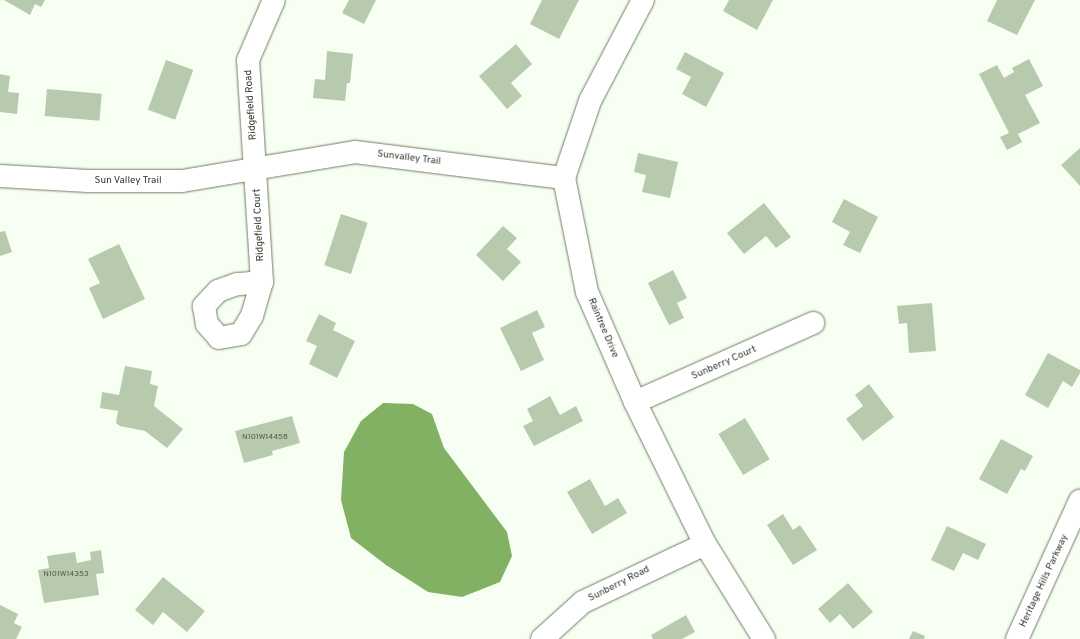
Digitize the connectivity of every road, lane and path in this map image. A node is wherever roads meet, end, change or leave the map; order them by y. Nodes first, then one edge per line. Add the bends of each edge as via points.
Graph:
1 (274, 0) edge
2 (643, 0) edge
3 (255, 168) junction
4 (0, 176) edge
5 (564, 178) junction
6 (262, 282) dead end
7 (813, 323) dead end
8 (635, 402) junction
9 (1080, 501) edge
10 (704, 544) junction
11 (542, 639) edge
12 (764, 639) edge
13 (1017, 639) edge

1 - 3 street, Ridgefield Road via 248,60
2 - 5 street via 590,100
3 - 4 street, Sun Valley Trail via 182,181 88,181
3 - 5 street, Sunvalley Trail via 355,152
3 - 6 street, Ridgefield Court
5 - 8 street, Raintree Drive via 588,292
7 - 8 street, Sunberry Court
8 - 10 street, Raintree Drive
9 - 13 street, Heritage Hills Parkway
10 - 11 street, Sunberry Road via 636,574 583,602
10 - 12 street, Raintree Drive

